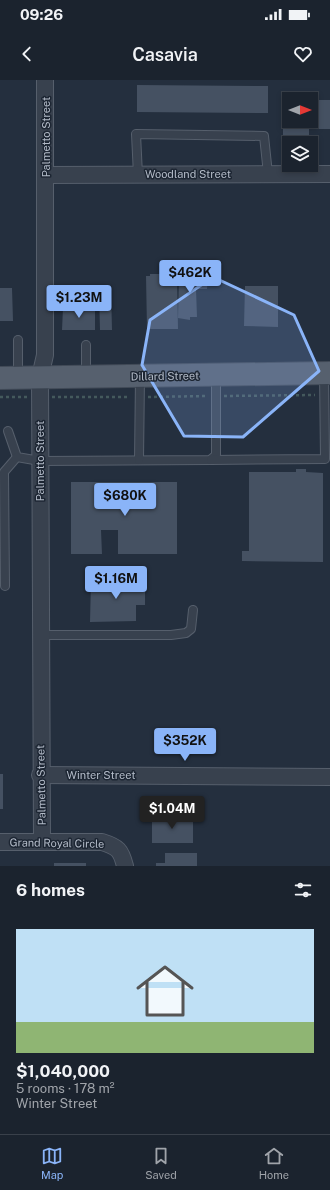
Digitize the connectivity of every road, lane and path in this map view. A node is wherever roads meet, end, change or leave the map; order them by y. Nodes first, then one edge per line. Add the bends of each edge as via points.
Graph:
1 (45, 80) edge
2 (268, 174) junction
3 (330, 174) edge
4 (46, 175) junction
5 (138, 175) junction
6 (18, 340) dead end
7 (86, 345) dead end
8 (86, 377) junction
9 (9, 378) edge
10 (326, 381) edge
11 (216, 385) junction
12 (140, 386) junction
13 (40, 387) junction
14 (0, 397) edge
15 (8, 431) dead end
16 (16, 457) junction
17 (328, 459) edge
18 (139, 460) junction
19 (210, 460) junction
20 (40, 461) junction
21 (5, 586) dead end
22 (193, 610) dead end
23 (40, 635) junction
24 (40, 775) junction
25 (330, 777) edge
26 (0, 842) edge
27 (42, 842) junction
28 (125, 866) edge

1 - 4 street, Palmetto Street
2 - 3 street, Woodland Street
2 - 5 street, Woodland Street
2 - 5 lane via 264,136 136,134
4 - 5 street, Woodland Street
4 - 13 street, Palmetto Street via 45,355
6 - 9 lane
7 - 8 lane
8 - 12 main road, Dillard Street
8 - 13 main road, Dillard Street
9 - 13 main road, Dillard Street
10 - 11 main road, Dillard Street
10 - 11 path
10 - 17 lane
11 - 12 main road, Dillard Street
11 - 12 path
11 - 19 lane via 216,455
12 - 13 path
12 - 18 lane
13 - 14 path
13 - 20 street, Palmetto Street
15 - 16 lane
16 - 20 lane
16 - 21 lane via 4,472
17 - 19 lane
18 - 19 lane
18 - 20 lane
20 - 23 street, Palmetto Street
22 - 23 lane via 191,629 186,633
23 - 24 street, Palmetto Street
24 - 25 street, Winter Street
24 - 27 street, Palmetto Street
26 - 27 street, Grand Royal Circle
27 - 28 street, Grand Royal Circle via 102,842 114,845 122,853

